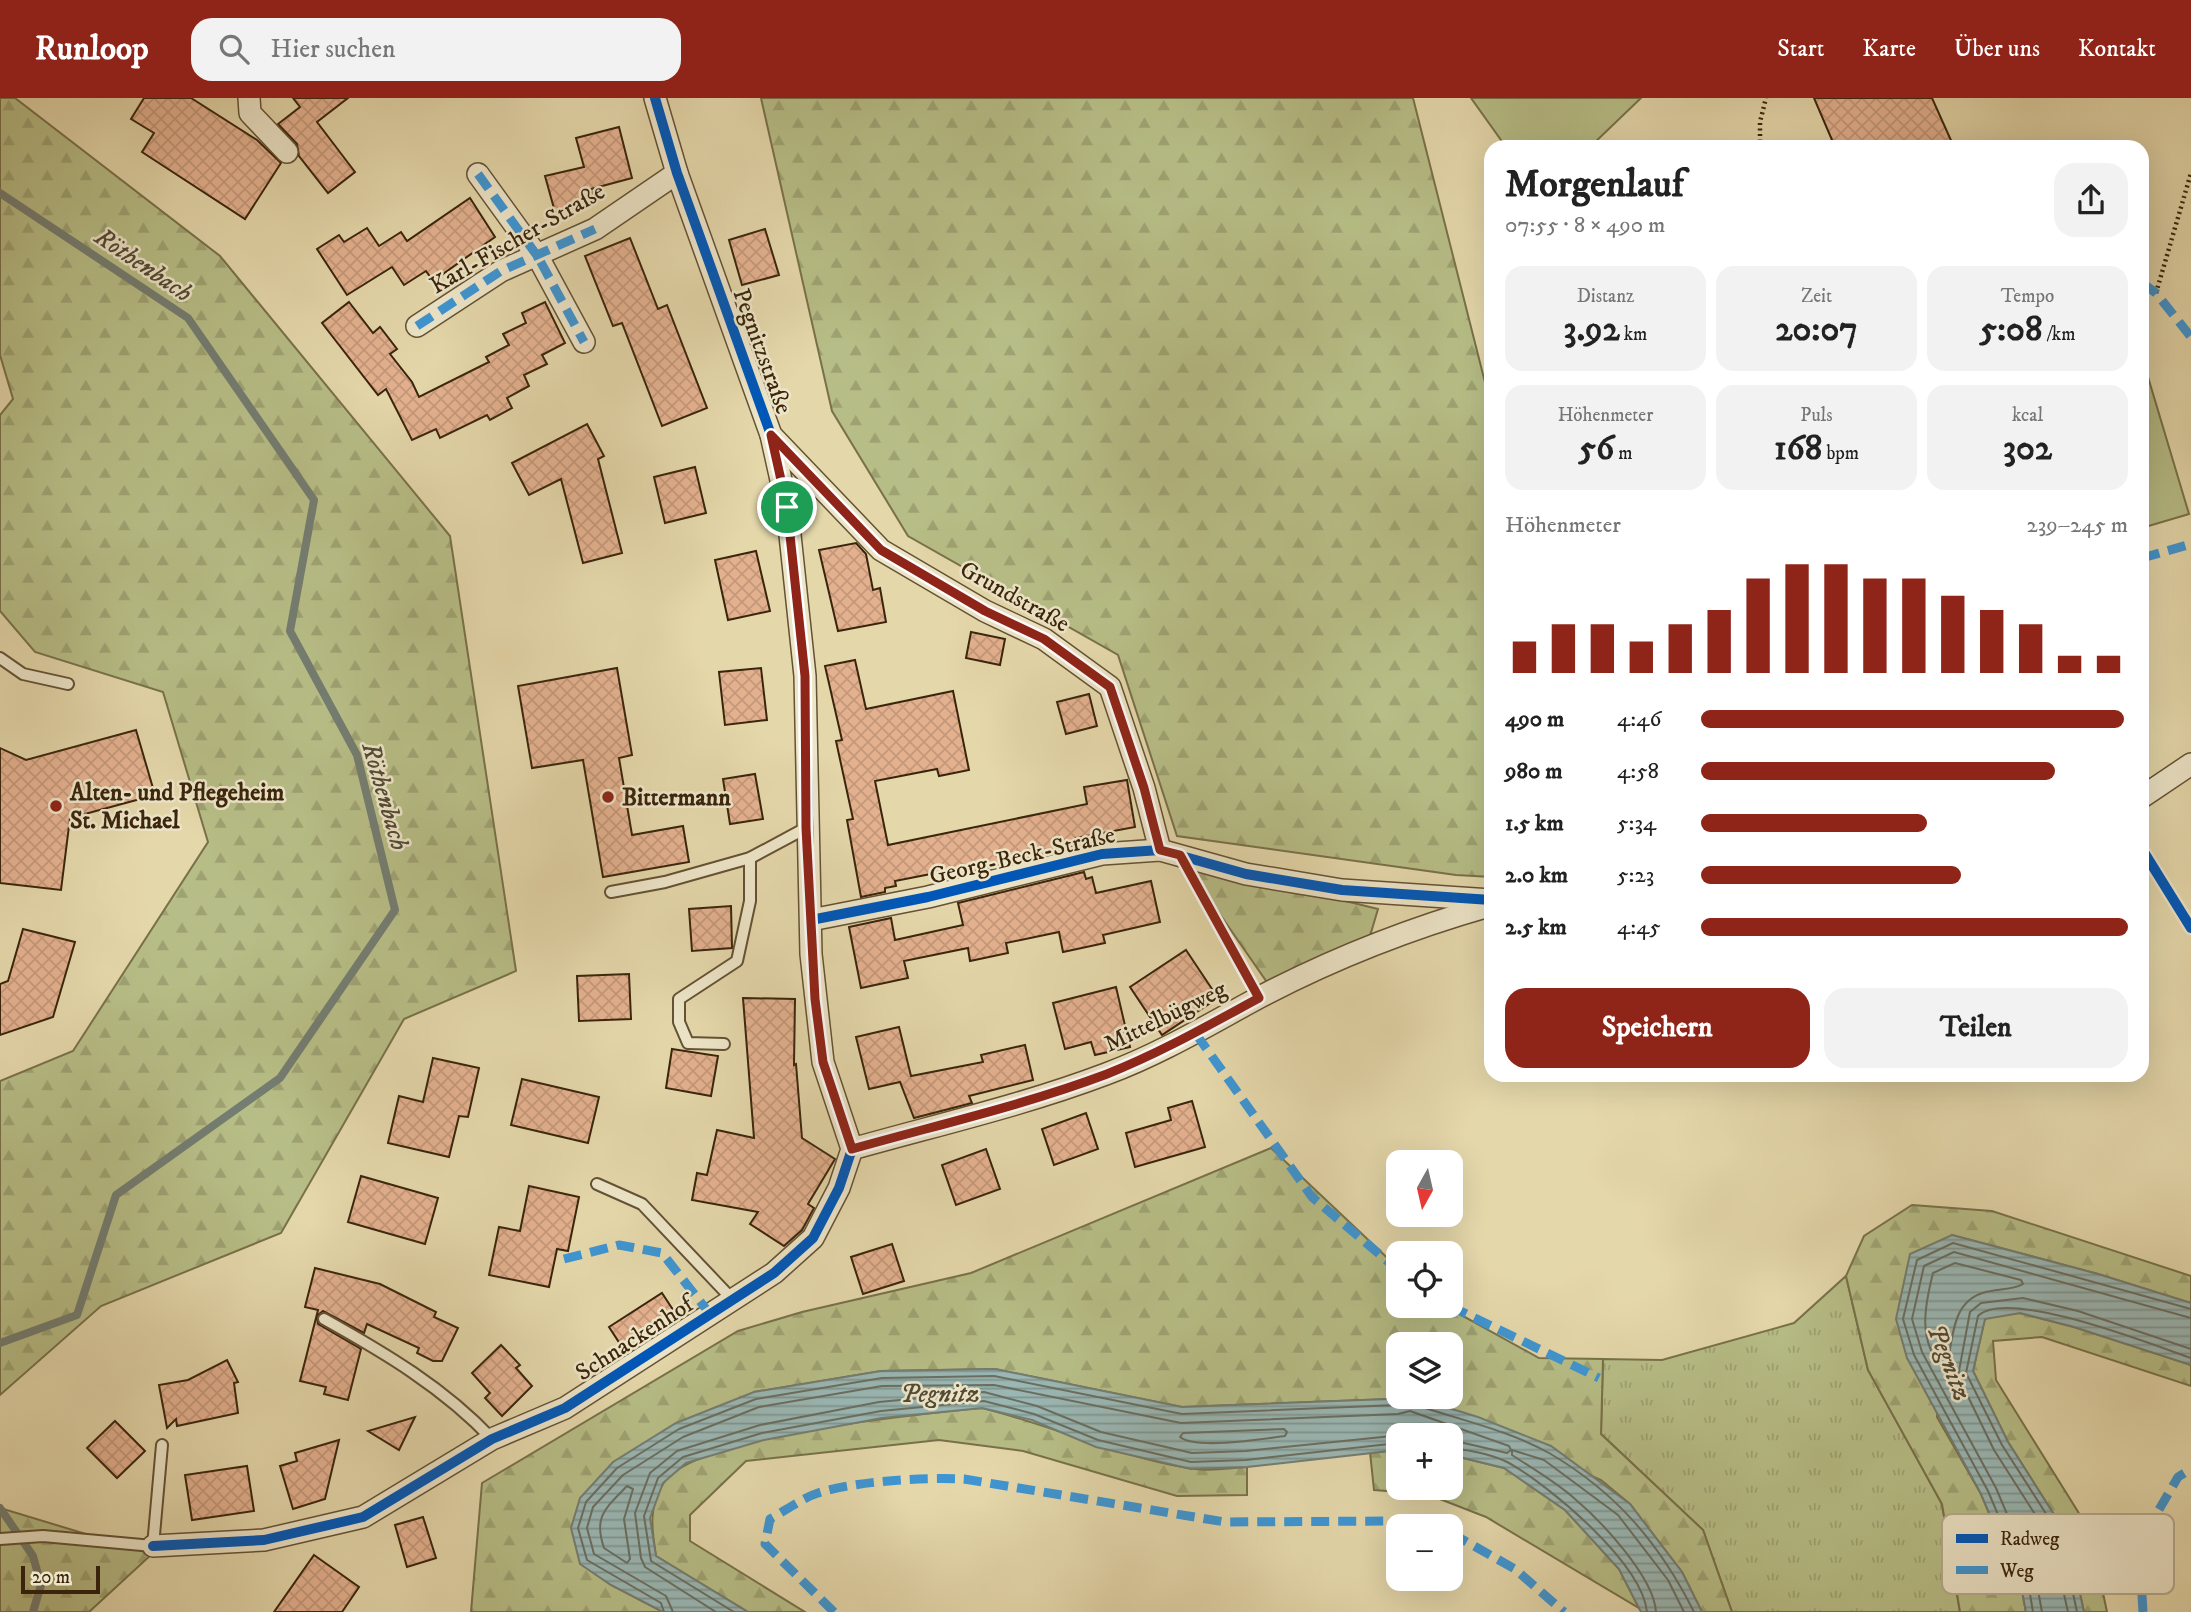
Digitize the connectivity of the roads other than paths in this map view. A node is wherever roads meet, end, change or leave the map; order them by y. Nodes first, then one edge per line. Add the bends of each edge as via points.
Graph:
1 (249, 98) edge
2 (655, 98) edge
3 (287, 152) dead end
4 (677, 173) junction
5 (478, 174) dead end
6 (538, 257) junction
7 (417, 326) dead end
8 (584, 342) dead end
9 (771, 435) junction
10 (0, 659) edge
11 (68, 684) dead end
12 (2191, 764) edge
13 (2149, 792) edge
14 (806, 828) junction
15 (1170, 853) junction
16 (750, 858) junction
17 (611, 892) dead end
18 (1484, 900) edge
19 (1484, 907) edge
20 (811, 920) junction
21 (724, 1044) dead end
22 (852, 1149) junction
23 (597, 1184) dead end
24 (732, 1299) junction
25 (324, 1319) dead end
26 (492, 1439) junction
27 (162, 1445) dead end
28 (0, 1539) edge
29 (153, 1546) junction

1 - 3 street via 250,113
2 - 4 street, Pegnitzstraße
4 - 6 street, Karl-Fischer-Straße via 595,229
4 - 9 street, Pegnitzstraße
5 - 6 street
6 - 7 street, Karl-Fischer-Straße via 501,271
6 - 8 street
9 - 14 street, Pegnitzstraße via 787,507 800,605
9 - 15 street, Grundstraße via 881,550 985,611 1044,639 1110,687
10 - 11 lane via 23,674
12 - 13 street
14 - 16 lane
14 - 20 street, Pegnitzstraße
15 - 18 street, Georg-Beck-Straße via 1246,874 1342,890
15 - 20 street, Georg-Beck-Straße via 1102,854
16 - 17 lane
16 - 21 lane via 750,901 737,961 679,999 679,1021 688,1042
19 - 22 street, Mittelbügweg via 1362,947 1196,1034 1107,1074
20 - 22 street via 823,1062
22 - 24 street, Schnackenhof via 839,1188 813,1238 774,1273
23 - 24 lane via 642,1204
24 - 26 street, Schnackenhof via 565,1408
25 - 26 lane via 390,1356 463,1408
26 - 29 street, Schnackenhof via 363,1517 264,1540
27 - 29 lane
28 - 29 lane via 43,1535

